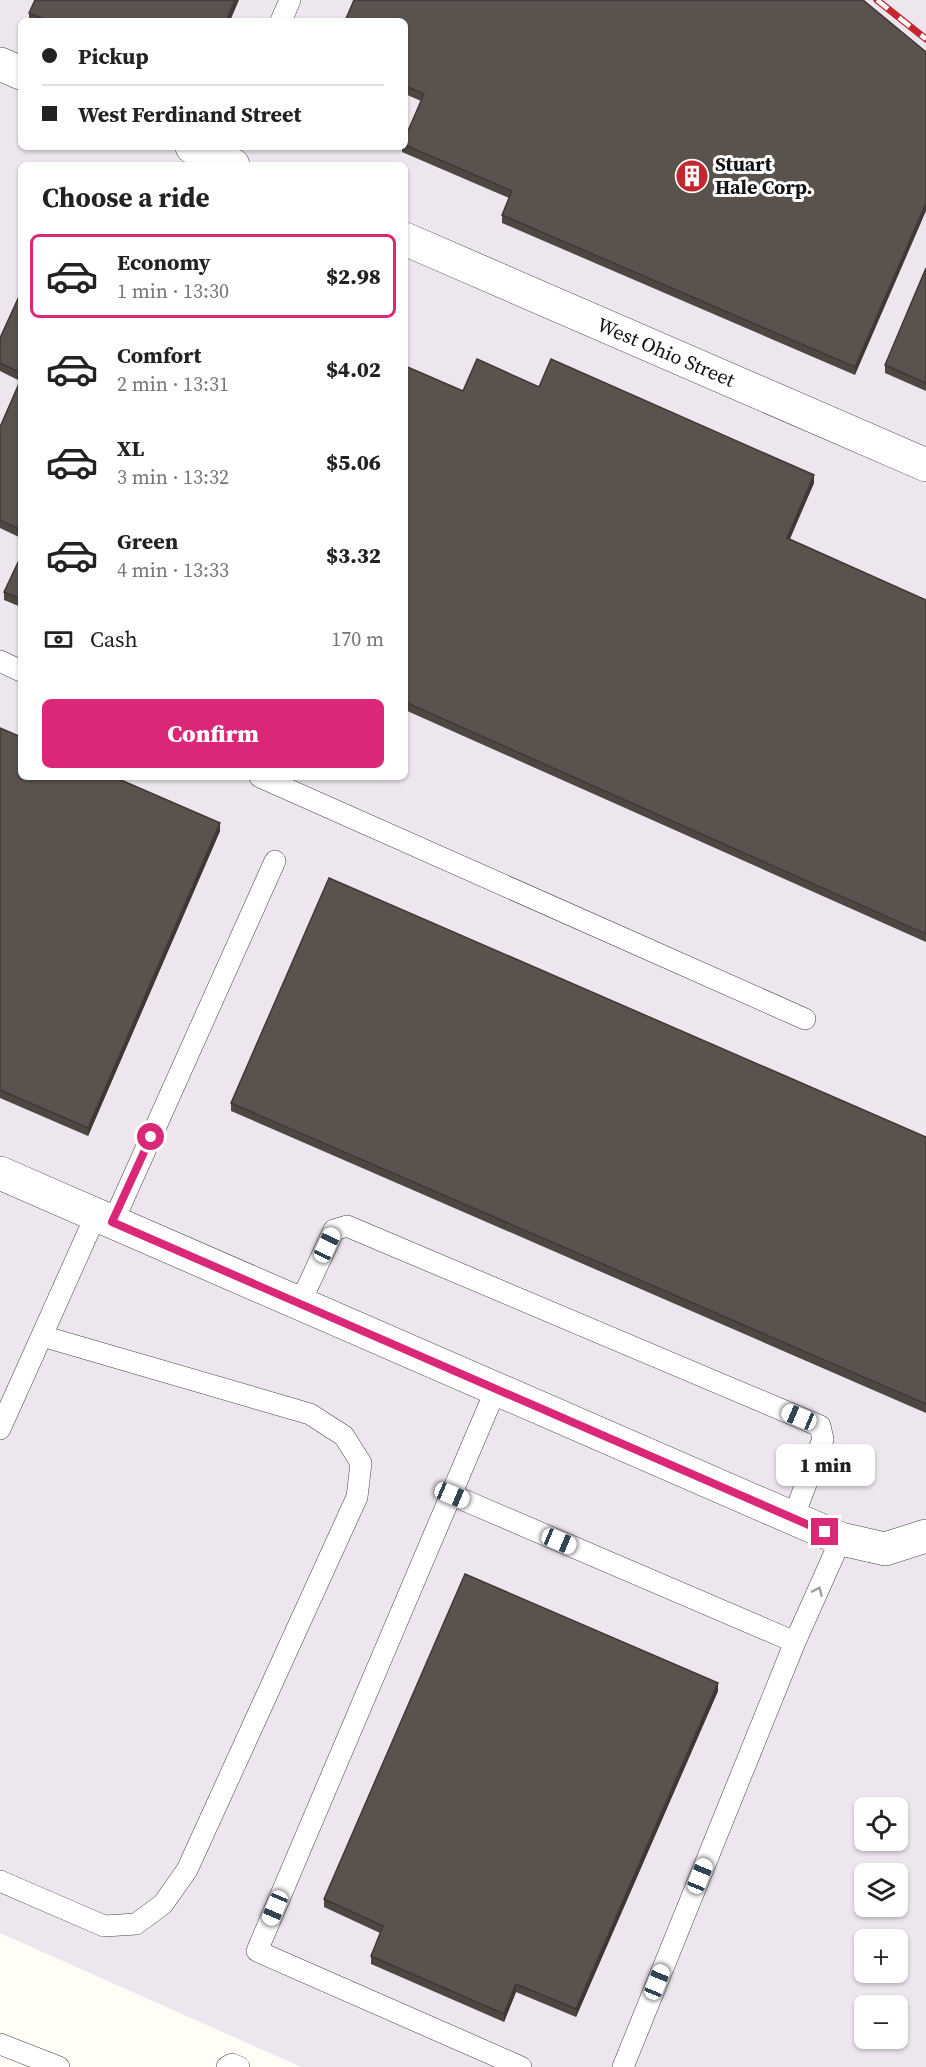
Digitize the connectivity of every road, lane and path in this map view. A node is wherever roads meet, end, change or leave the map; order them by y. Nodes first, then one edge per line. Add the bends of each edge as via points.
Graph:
1 (290, 0) edge
2 (282, 18) edge
3 (0, 64) edge
4 (18, 72) edge
5 (408, 240) edge
6 (926, 465) edge
7 (0, 662) edge
8 (18, 670) edge
9 (267, 780) edge
10 (275, 861) dead end
11 (805, 1019) dead end
12 (0, 1173) edge
13 (104, 1219) junction
14 (300, 1303) junction
15 (42, 1336) junction
16 (496, 1389) junction
17 (0, 1429) edge
18 (452, 1495) junction
19 (793, 1518) junction
20 (926, 1536) edge
21 (841, 1539) junction
22 (795, 1642) junction
23 (0, 1881) edge
24 (0, 2044) edge
25 (59, 2067) edge
26 (227, 2067) edge
27 (239, 2067) edge
28 (521, 2067) edge
29 (622, 2067) edge

1 - 2 lane
3 - 4 street
5 - 6 street, West Ohio Street
7 - 8 lane
9 - 11 lane
10 - 13 lane
12 - 13 street
13 - 14 street
13 - 15 lane
14 - 16 street
14 - 19 lane via 334,1230 347,1226 820,1426 823,1439
15 - 17 lane
15 - 23 lane via 310,1414 344,1436 361,1464 357,1497 187,1870 163,1904 136,1923 104,1926
16 - 18 lane
16 - 19 street
18 - 22 lane
18 - 28 lane via 257,1951
19 - 21 street
20 - 21 street via 885,1549
22 -> 21 lane
22 - 29 lane
24 - 25 lane
26 - 27 lane

